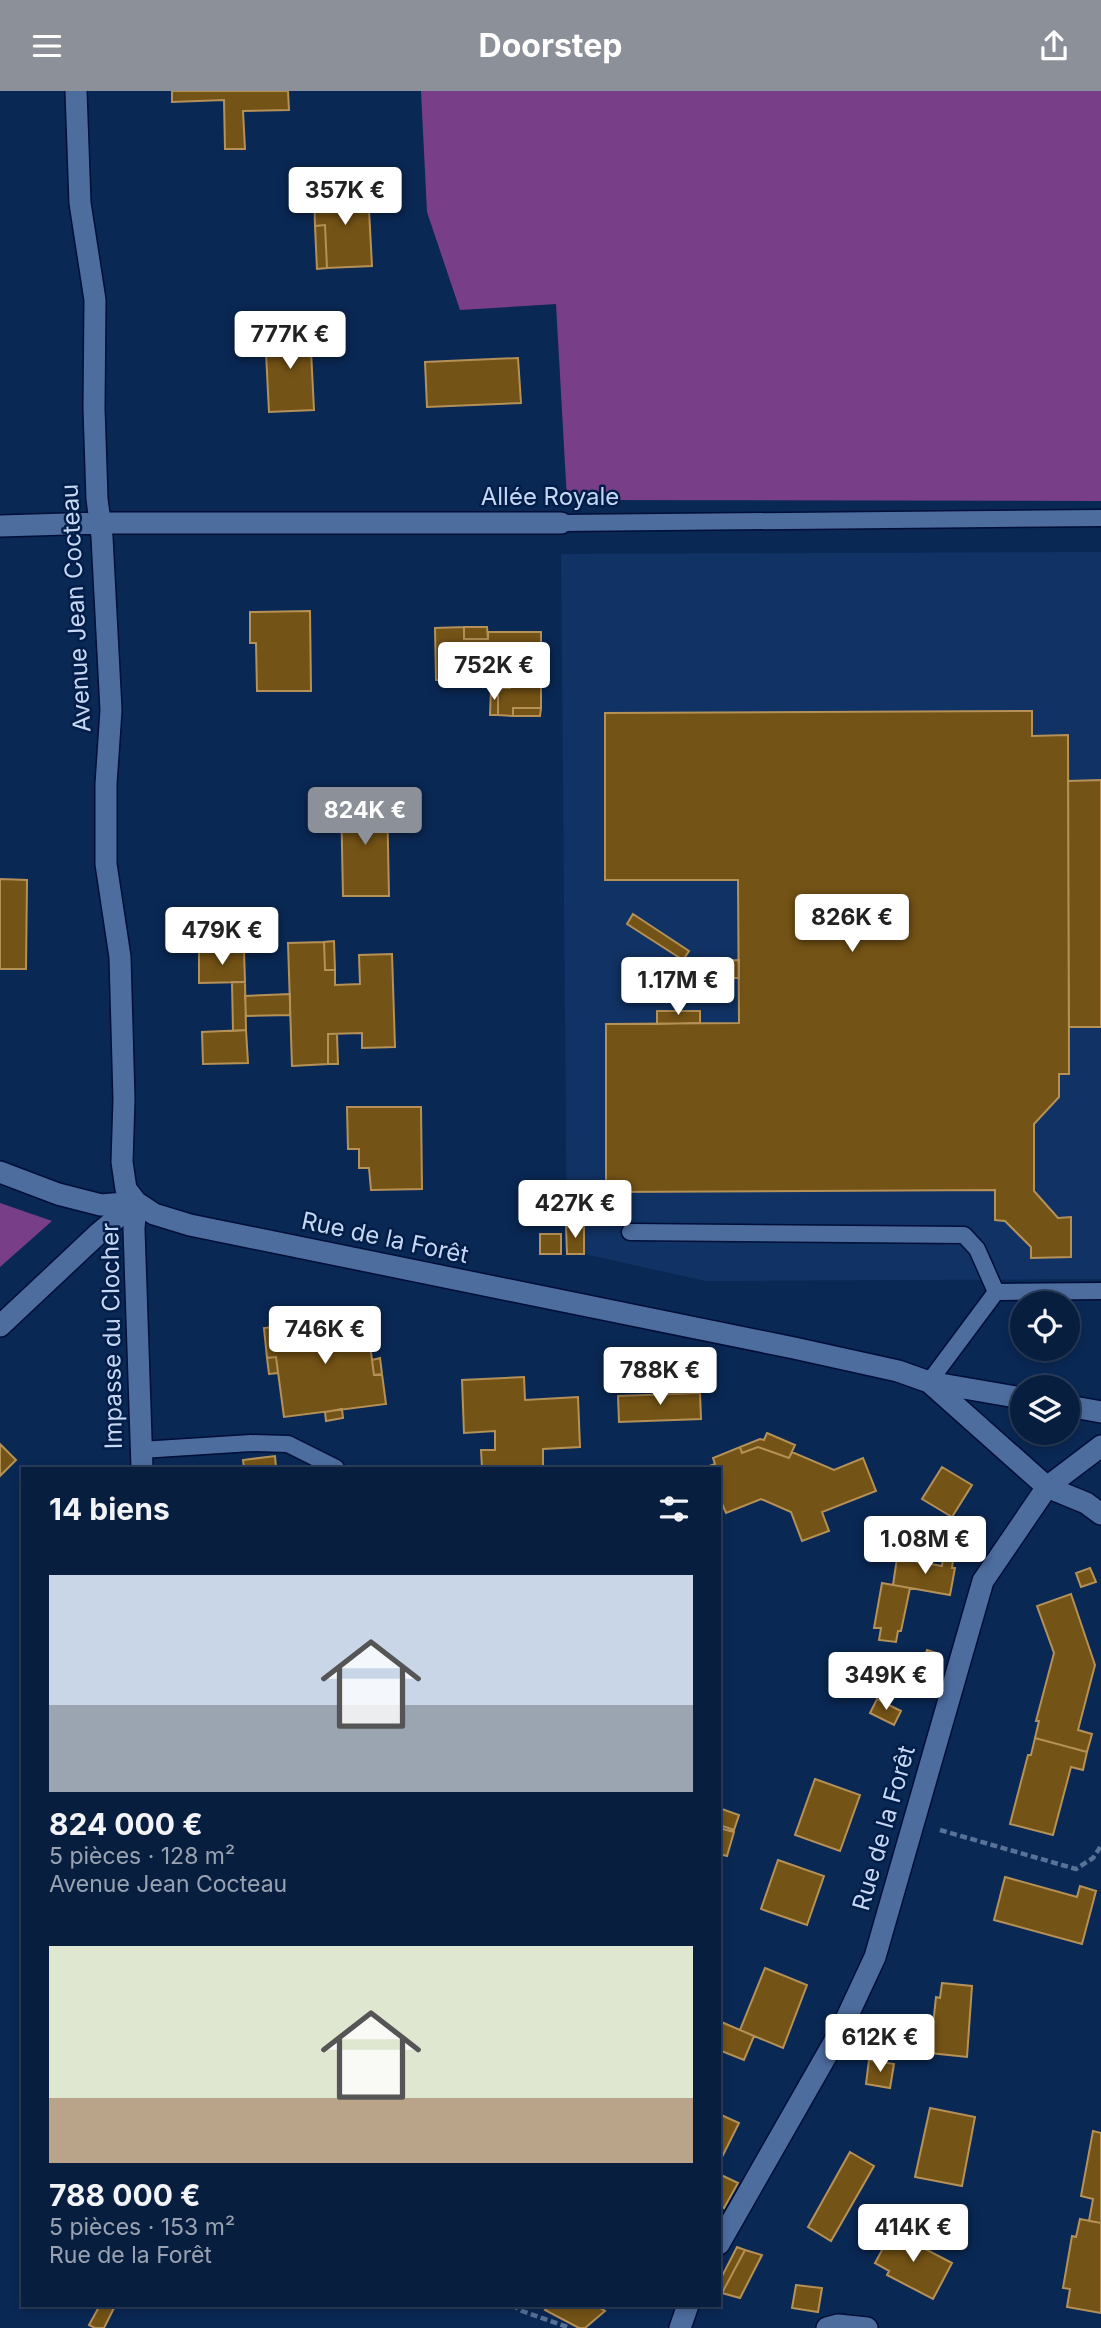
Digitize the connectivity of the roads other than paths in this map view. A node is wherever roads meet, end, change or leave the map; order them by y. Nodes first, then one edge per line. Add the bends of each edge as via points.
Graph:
1 (76, 91) edge
2 (1101, 518) edge
3 (100, 523) junction
4 (561, 523) joint
5 (0, 526) edge
6 (0, 1172) edge
7 (136, 1202) junction
8 (630, 1232) dead end
9 (1101, 1291) edge
10 (996, 1292) junction
11 (0, 1327) edge
12 (929, 1382) junction
13 (1010, 1396) edge
14 (1080, 1408) edge
15 (1101, 1412) edge
16 (1101, 1446) edge
17 (141, 1459) edge
18 (334, 1467) edge
19 (1047, 1487) junction
20 (1101, 1514) edge
21 (721, 2240) edge
22 (827, 2328) edge
23 (866, 2328) edge

1 - 3 street, Avenue Jean Cocteau via 80,203 95,300
2 - 4 lane, Allée Royale
3 - 4 street, Allée Royale
3 - 5 street, Allée Royale
3 - 7 street, Avenue Jean Cocteau via 111,710 106,864 120,957 122,1161 126,1189
6 - 7 street via 101,1205
7 - 11 street
7 - 12 street, Rue de la Forêt via 154,1214 190,1225 807,1351
7 - 17 street, Impasse du Clocher
8 - 10 lane via 964,1235 977,1249
9 - 10 lane
10 - 12 lane
12 - 13 street, Rue de la Forêt
12 - 19 street, Rue de la Forêt
14 - 15 street
16 - 19 street
17 - 18 lane via 251,1443 288,1444
19 - 20 street
19 - 21 street, Rue de la Forêt via 983,1581 875,1957 841,2030
22 - 23 street

